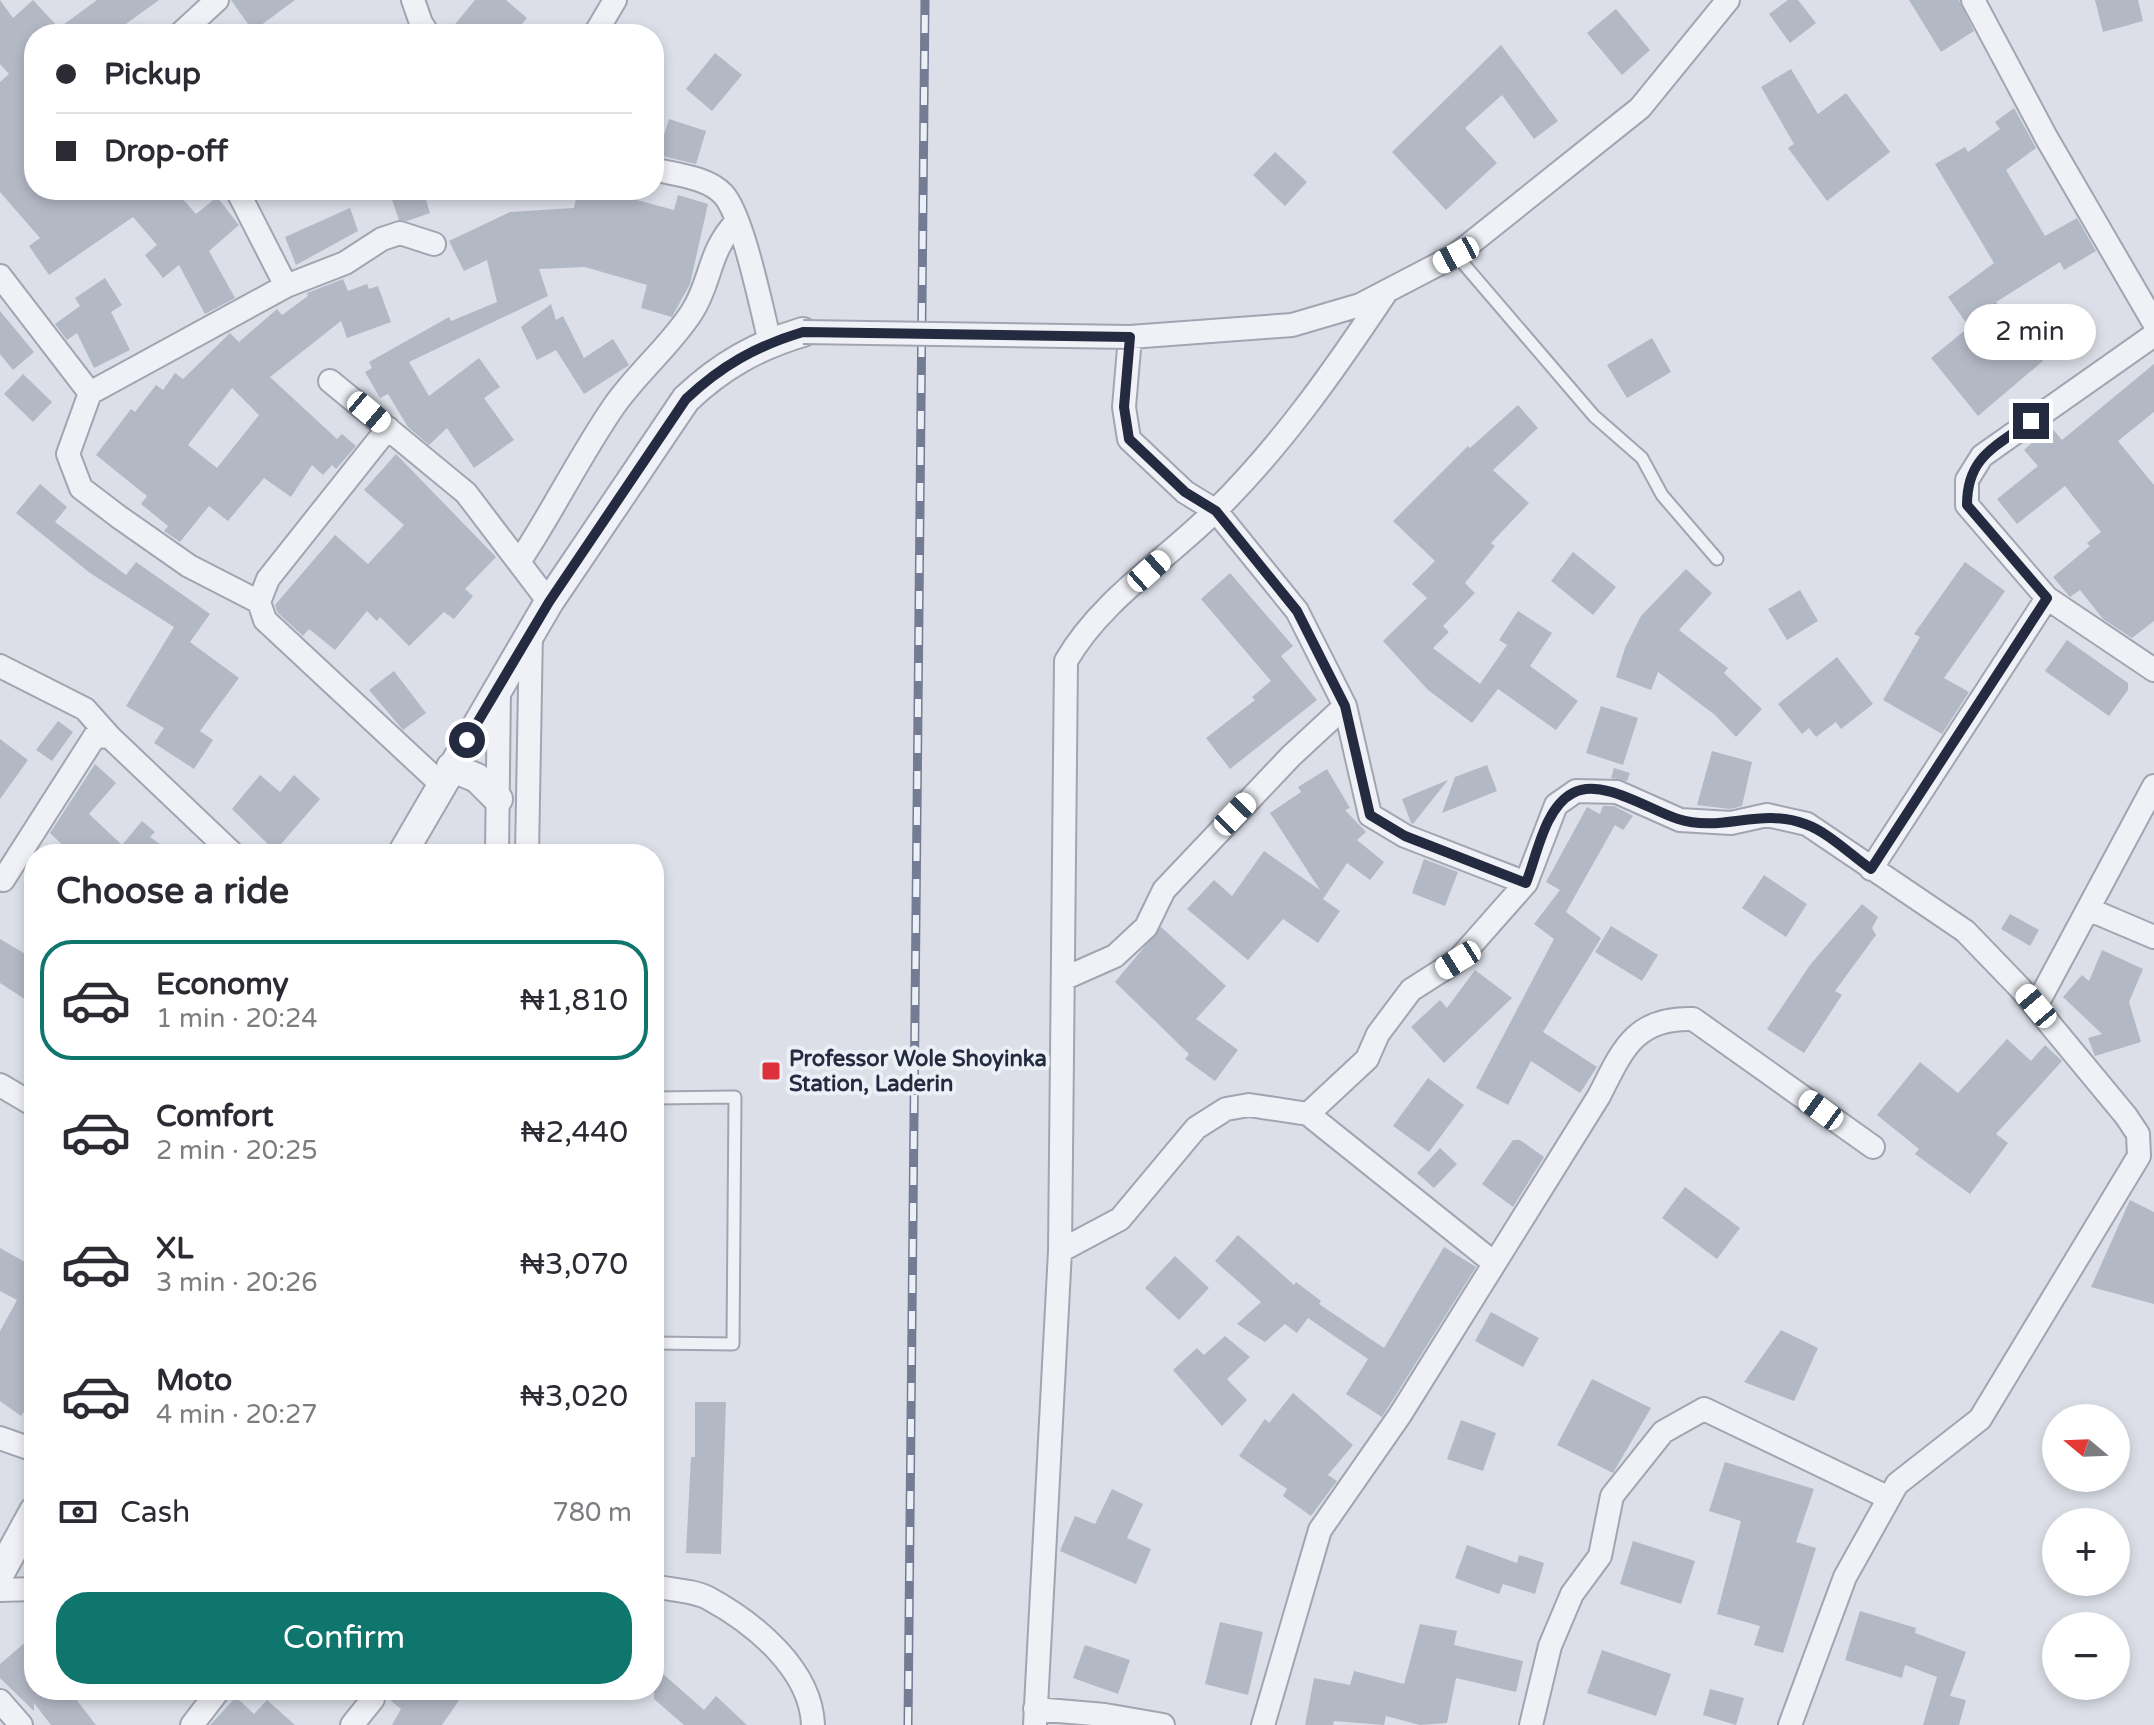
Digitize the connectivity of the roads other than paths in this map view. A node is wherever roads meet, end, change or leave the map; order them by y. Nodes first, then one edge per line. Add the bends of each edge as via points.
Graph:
1 (217, 0) edge
2 (413, 0) edge
3 (615, 0) edge
4 (1728, 0) edge
5 (1973, 0) edge
6 (191, 24) edge
7 (424, 24) edge
8 (601, 24) edge
9 (664, 172) edge
10 (242, 200) edge
11 (737, 221) junction
12 (434, 244) dead end
13 (1456, 255) junction
14 (0, 276) edge
15 (286, 286) junction
16 (1387, 291) junction
17 (2154, 323) edge
18 (803, 332) joint
19 (2154, 335) edge
20 (1130, 337) junction
21 (770, 342) junction
22 (330, 381) dead end
23 (90, 393) junction
24 (388, 428) junction
25 (1216, 511) junction
26 (1717, 559) dead end
27 (519, 562) junction
28 (2047, 598) junction
29 (259, 602) junction
30 (549, 602) junction
31 (531, 632) junction
32 (0, 666) edge
33 (2154, 670) edge
34 (499, 685) junction
35 (1345, 706) junction
36 (110, 737) junction
37 (446, 776) junction
38 (2154, 786) edge
39 (498, 799) junction
40 (25, 844) edge
41 (222, 844) edge
42 (408, 844) edge
43 (497, 844) edge
44 (527, 844) edge
45 (24, 846) edge
46 (1871, 869) junction
47 (3, 880) dead end
48 (1526, 883) junction
49 (2088, 909) junction
50 (2154, 937) edge
51 (1063, 979) junction
52 (2036, 1006) junction
53 (0, 1085) edge
54 (664, 1098) edge
55 (24, 1099) edge
56 (1308, 1114) junction
57 (1873, 1147) dead end
58 (1060, 1251) junction
59 (1494, 1263) junction
60 (664, 1343) edge
61 (0, 1438) edge
62 (24, 1446) edge
63 (1889, 1498) junction
64 (24, 1546) edge
65 (0, 1573) edge
66 (664, 1588) edge
67 (24, 1589) edge
68 (0, 1590) edge
69 (211, 1700) edge
70 (372, 1700) edge
71 (0, 1701) edge
72 (1035, 1717) edge
73 (21, 1725) edge
74 (192, 1725) edge
75 (352, 1725) edge
76 (813, 1725) edge
77 (1163, 1725) edge
78 (1263, 1725) edge
79 (1531, 1725) edge
80 (1790, 1725) edge

1 - 6 street
2 - 7 street
3 - 8 street
4 - 13 street via 1640,108
5 - 17 street
9 - 11 street via 702,181 724,195
10 - 15 street
11 - 21 street
11 - 27 street via 720,239 694,309 617,402
12 - 15 street via 400,233 345,263
13 - 16 street
13 - 26 lane via 1594,416 1642,458 1662,495
14 - 23 street
15 - 23 street
16 - 20 street via 1360,305 1292,325
16 - 25 street via 1299,419
18 - 20 street, bridge
18 - 21 street
19 - 28 street via 1982,456 1967,480 1967,505
20 - 25 street via 1124,407 1129,439 1185,492
21 - 30 street via 711,376 686,399
22 - 24 street
23 - 29 street via 68,454 81,488 189,566
24 - 27 street via 466,493
24 - 29 street via 268,579
25 - 35 street via 1297,611
25 - 51 street via 1082,632 1066,661
27 - 30 street
28 - 33 street
28 - 46 street
29 - 37 street via 265,620
30 - 31 street
31 - 34 street
31 - 44 street
32 - 36 street via 85,709
34 - 37 street
34 - 39 street
35 - 48 street via 1370,815 1405,836
35 - 51 street via 1164,890 1146,927 1115,956
36 - 40 street via 95,736 84,749
36 - 41 street
37 - 39 street via 477,778
37 - 42 street
38 - 49 street
39 - 43 street
45 - 47 street
46 - 48 street via 1807,824 1767,815 1731,823 1680,820 1617,792 1576,791 1556,805
46 - 52 street via 1965,931
48 - 56 street via 1458,960 1411,990 1378,1034 1367,1059
49 - 50 street
49 - 52 street
51 - 58 street
52 - 63 street via 2126,1116 2138,1134 2139,1156 1980,1419 1897,1484
53 - 55 street
54 - 60 lane via 735,1097 733,1344
56 - 58 street via 1249,1105 1226,1109 1196,1128 1120,1219
56 - 59 street
57 - 59 street via 1693,1019 1669,1018 1627,1041 1599,1096
58 - 72 street
59 - 78 street via 1400,1415 1320,1530
61 - 62 street
63 - 79 street via 1704,1409 1663,1432 1612,1496 1600,1556 1572,1594 1550,1646
63 - 80 street via 1845,1577
64 - 65 street
66 - 76 street via 706,1597 773,1644 812,1702
67 - 68 street
69 - 74 street
70 - 75 street
71 - 73 street
72 - 77 street via 1105,1715

